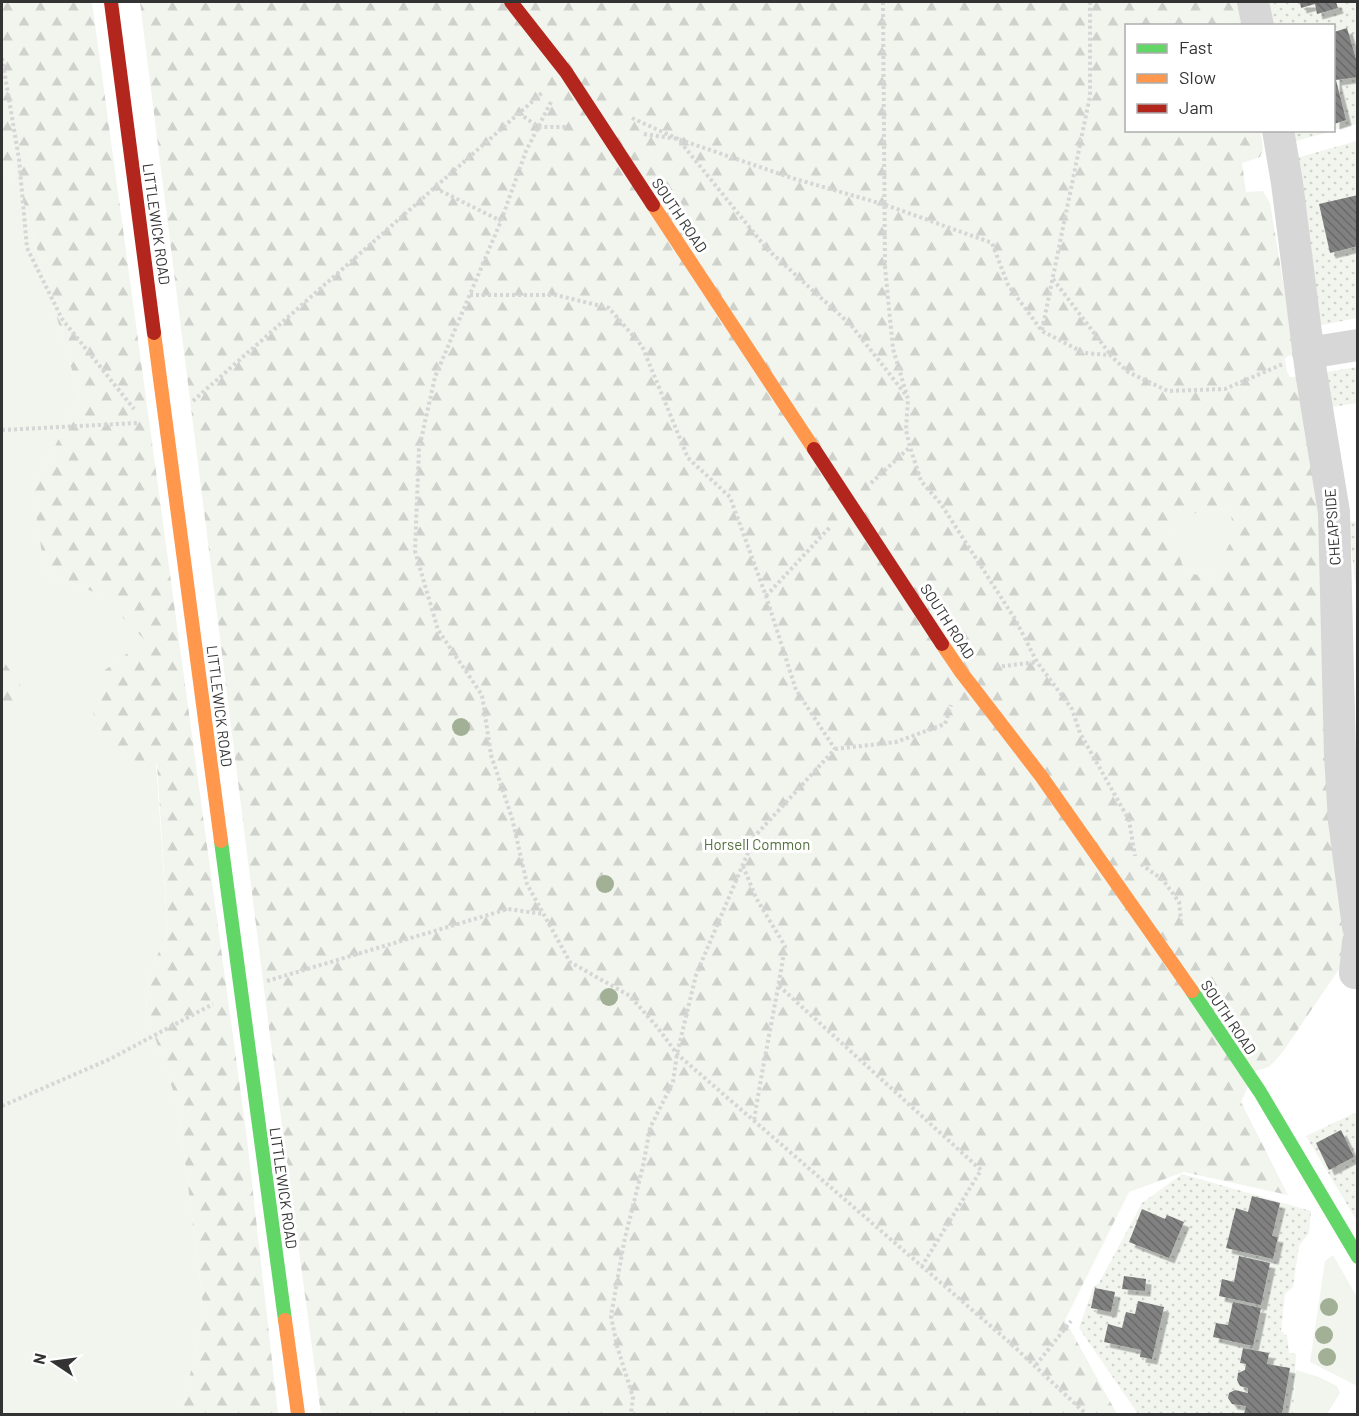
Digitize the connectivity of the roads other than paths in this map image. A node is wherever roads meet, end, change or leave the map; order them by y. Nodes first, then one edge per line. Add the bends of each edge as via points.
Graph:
1 (111, 2) edge
2 (511, 2) edge
3 (1253, 2) edge
4 (1258, 24) edge
5 (1278, 132) edge
6 (1358, 345) edge
7 (1308, 353) junction
8 (1358, 927) edge
9 (1358, 942) edge
10 (1355, 973) dead end
11 (1358, 1257) edge
12 (298, 1414) edge

1 - 12 street, LITTLEWICK ROAD
2 - 11 street, SOUTH ROAD via 566,72 961,672 1041,776 1216,1025
3 - 4 street
5 - 7 street, CHEAPSIDE
6 - 7 street
7 - 8 street, CHEAPSIDE via 1334,512 1340,755
9 - 10 street

